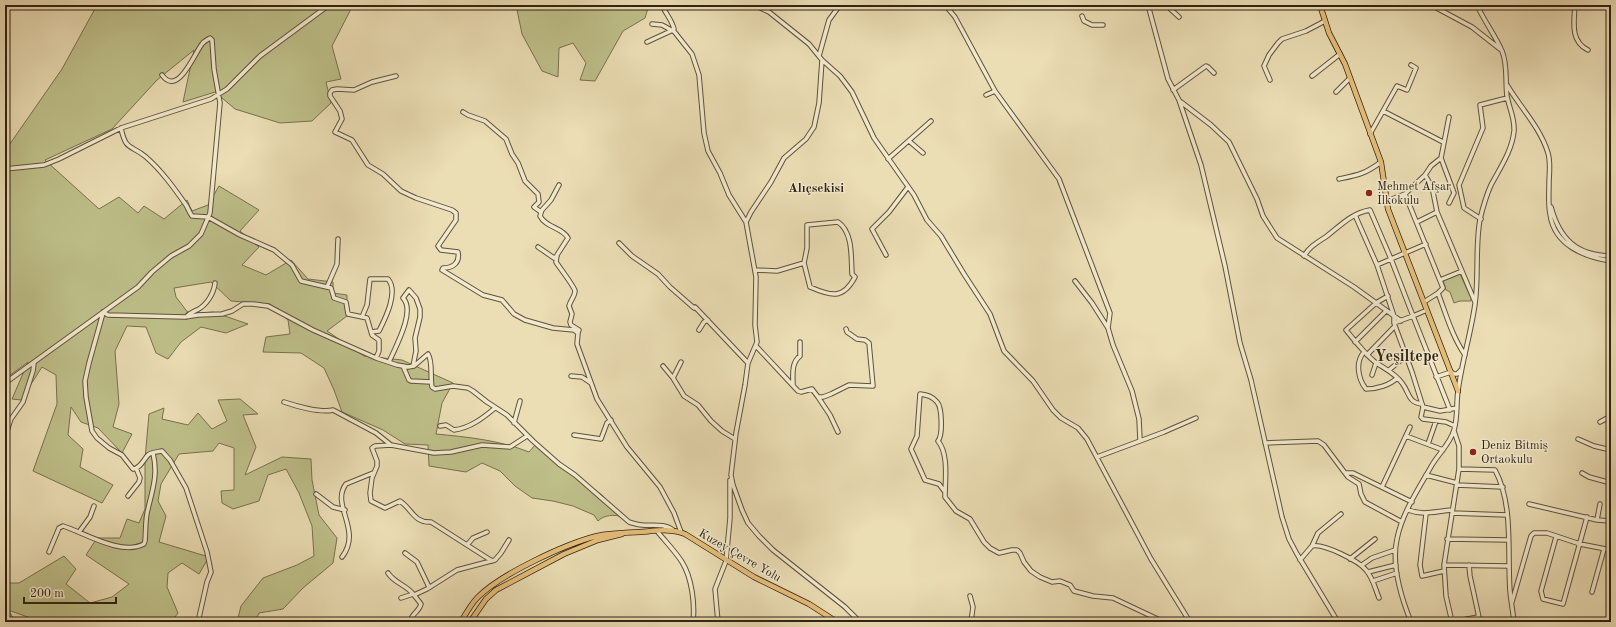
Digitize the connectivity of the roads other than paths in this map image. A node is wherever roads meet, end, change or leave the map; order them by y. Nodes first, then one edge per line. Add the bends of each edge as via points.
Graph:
1 (7, 5) edge
2 (329, 5) edge
3 (662, 5) edge
4 (754, 5) edge
5 (840, 5) edge
6 (945, 5) edge
7 (1148, 5) edge
8 (1166, 5) edge
9 (1319, 5) edge
10 (1431, 5) edge
11 (1477, 5) edge
12 (1575, 5) edge
13 (5, 9) edge
14 (1082, 16) dead end
15 (1179, 17) dead end
16 (1324, 20) junction
17 (652, 24) dead end
18 (1103, 25) dead end
19 (673, 30) junction
20 (647, 42) dead end
21 (1502, 50) junction
22 (1588, 50) dead end
23 (1340, 54) junction
24 (819, 56) junction
25 (822, 60) junction
26 (1411, 65) dead end
27 (1214, 73) dead end
28 (162, 75) dead end
29 (396, 76) dead end
30 (1312, 76) dead end
31 (1350, 78) junction
32 (1270, 80) dead end
33 (1506, 84) junction
34 (1173, 90) junction
35 (994, 91) junction
36 (1336, 92) dead end
37 (219, 94) junction
38 (986, 95) dead end
39 (1507, 98) junction
40 (1179, 100) junction
41 (1383, 111) junction
42 (463, 112) dead end
43 (1449, 117) dead end
44 (931, 121) dead end
45 (121, 128) junction
46 (1370, 134) junction
47 (909, 141) junction
48 (1443, 142) junction
49 (923, 153) dead end
50 (1441, 158) junction
51 (888, 159) junction
52 (1381, 162) junction
53 (5, 169) edge
54 (1425, 175) junction
55 (1339, 179) dead end
56 (559, 185) dead end
57 (908, 187) junction
58 (1405, 194) junction
59 (1550, 201) junction
60 (1386, 202) junction
61 (1449, 203) dead end
62 (541, 212) junction
63 (1437, 212) junction
64 (1355, 215) junction
65 (208, 217) junction
66 (1480, 219) junction
67 (746, 222) junction
68 (1416, 222) junction
69 (338, 239) dead end
70 (619, 242) dead end
71 (1426, 244) junction
72 (538, 247) dead end
73 (1405, 253) junction
74 (886, 255) dead end
75 (557, 256) junction
76 (1304, 256) junction
77 (1611, 256) edge
78 (1391, 259) junction
79 (1611, 261) edge
80 (804, 263) junction
81 (1377, 265) junction
82 (755, 270) junction
83 (1462, 271) junction
84 (1440, 280) junction
85 (1075, 281) dead end
86 (215, 283) dead end
87 (327, 287) junction
88 (1438, 293) junction
89 (1388, 296) junction
90 (1424, 302) junction
91 (1376, 303) junction
92 (1475, 303) junction
93 (1427, 310) junction
94 (1386, 311) junction
95 (103, 312) junction
96 (1394, 316) junction
97 (1413, 316) junction
98 (186, 317) junction
99 (362, 317) junction
100 (708, 320) junction
101 (1401, 321) junction
102 (1394, 325) junction
103 (1108, 328) junction
104 (846, 329) dead end
105 (699, 330) dead end
106 (371, 332) junction
107 (578, 333) junction
108 (800, 342) dead end
109 (1355, 342) junction
110 (756, 346) junction
111 (1366, 354) junction
112 (1465, 355) junction
113 (1406, 356) junction
114 (376, 358) junction
115 (389, 362) junction
116 (681, 362) dead end
117 (34, 363) junction
118 (748, 363) junction
119 (1376, 363) junction
120 (403, 366) junction
121 (413, 366) junction
122 (662, 366) dead end
123 (1462, 368) junction
124 (1389, 370) junction
125 (1451, 372) junction
126 (1372, 375) dead end
127 (571, 376) dead end
128 (673, 378) junction
129 (1397, 378) junction
130 (1436, 378) junction
131 (431, 382) junction
132 (5, 383) edge
133 (591, 383) junction
134 (793, 385) junction
135 (1458, 391) junction
136 (818, 397) junction
137 (520, 401) dead end
138 (284, 402) dead end
139 (1422, 405) junction
140 (495, 408) junction
141 (1457, 408) junction
142 (1450, 410) junction
143 (1611, 416) edge
144 (1196, 418) dead end
145 (611, 420) junction
146 (1436, 421) junction
147 (1600, 422) dead end
148 (514, 423) junction
149 (440, 426) dead end
150 (1455, 426) junction
151 (1410, 427) dead end
152 (1454, 431) junction
153 (838, 432) dead end
154 (574, 435) dead end
155 (527, 436) junction
156 (1406, 436) junction
157 (5, 437) edge
158 (735, 439) junction
159 (1578, 439) dead end
160 (1140, 440) junction
161 (1265, 443) junction
162 (1428, 444) junction
163 (391, 445) junction
164 (1443, 450) junction
165 (1611, 450) edge
166 (153, 452) junction
167 (1097, 457) junction
168 (136, 468) junction
169 (1459, 469) junction
170 (374, 472) junction
171 (1345, 473) junction
172 (1582, 473) dead end
173 (731, 475) junction
174 (1426, 475) junction
175 (1611, 483) edge
176 (1457, 484) junction
177 (1382, 487) junction
178 (1503, 487) junction
179 (945, 492) junction
180 (316, 494) dead end
181 (128, 496) dead end
182 (1412, 502) junction
183 (1529, 504) dead end
184 (1600, 504) dead end
185 (94, 506) dead end
186 (345, 510) junction
187 (1408, 510) junction
188 (1452, 512) junction
189 (1341, 514) dead end
190 (1426, 514) junction
191 (1507, 515) junction
192 (1587, 517) junction
193 (1597, 520) junction
194 (1611, 521) edge
195 (1402, 522) junction
196 (657, 531) junction
197 (674, 531) junction
198 (79, 532) junction
199 (487, 532) dead end
200 (681, 532) junction
201 (626, 533) junction
202 (1556, 537) junction
203 (1447, 539) junction
204 (509, 540) dead end
205 (1375, 540) dead end
206 (1508, 540) junction
207 (1580, 544) junction
208 (467, 545) junction
209 (1312, 546) junction
210 (1604, 549) junction
211 (1395, 550) junction
212 (1611, 550) edge
213 (49, 552) dead end
214 (405, 553) dead end
215 (342, 558) dead end
216 (1300, 560) junction
217 (1350, 560) junction
218 (492, 561) junction
219 (726, 561) junction
220 (1396, 565) junction
221 (1444, 565) junction
222 (1469, 565) junction
223 (1362, 566) junction
224 (1509, 566) junction
225 (1444, 571) junction
226 (1368, 572) junction
227 (388, 573) dead end
228 (1397, 573) junction
229 (1372, 581) junction
230 (429, 587) junction
231 (1592, 592) dead end
232 (413, 595) junction
233 (970, 596) dead end
234 (402, 598) dead end
235 (1379, 598) dead end
236 (1512, 602) junction
237 (1611, 610) edge
238 (1478, 617) junction
239 (1609, 620) edge
240 (198, 622) edge
241 (410, 622) edge
242 (461, 622) edge
243 (470, 622) edge
244 (693, 622) edge
245 (718, 622) edge
246 (837, 622) edge
247 (860, 622) edge
248 (972, 622) edge
249 (1164, 622) edge
250 (1190, 622) edge
251 (1338, 622) edge
252 (1410, 622) edge
253 (1452, 622) edge
254 (1480, 622) edge
255 (1514, 622) edge

1 - 13 street
2 - 37 street via 260,56
3 - 19 street via 673,25
4 - 24 street via 769,12 792,30
5 - 24 street via 829,20
6 - 35 street via 955,17
7 - 34 street
8 - 15 street
9 - 16 main road
10 - 21 street via 1472,27
11 - 21 street
12 - 22 street via 1574,34 1579,43
14 - 18 street via 1084,21 1092,25
16 - 23 main road
16 - 32 street via 1278,43 1264,66
17 - 19 street
19 - 20 street
19 - 67 street via 692,54 699,75 708,151 729,195
21 - 33 street
23 - 30 street
23 - 31 main road
24 - 25 street
25 - 51 street via 840,76 852,92 874,138
25 - 67 street via 819,103 814,127 806,139 784,158
26 - 41 street via 1416,68 1407,90 1397,86
27 - 34 street via 1206,66
28 - 37 street via 169,82 175,81 185,72 202,42 210,38
29 - 107 street via 354,90 332,90 330,96 342,119 335,132 352,140 368,165 400,189 456,213 456,220 438,246 441,250 458,252 458,259 453,266 442,270 484,295 502,300 514,314 525,320
31 - 36 street
31 - 46 main road
33 - 39 street
33 - 59 street via 1538,131 1545,146 1550,163
34 - 40 street
35 - 38 street
35 - 103 street via 1059,180 1110,313
37 - 45 street via 211,99
37 - 65 street
39 - 66 street via 1514,118 1512,144 1485,199
39 - 66 street via 1480,105 1483,128 1459,185 1464,208
40 - 76 street via 1229,142 1263,216 1277,238
40 - 161 street via 1204,180
41 - 46 street
41 - 48 street
42 - 62 street via 485,121 506,139 525,181 538,194 539,202 534,207
43 - 48 street
44 - 47 street
45 - 53 street via 44,165
45 - 65 street via 124,141 159,169 192,216
46 - 52 main road
47 - 49 street
47 - 51 street
48 - 50 street
50 - 54 street
50 - 61 street via 1454,193
51 - 57 street
52 - 55 street via 1361,175
52 - 60 main road
54 - 58 street
54 - 63 street via 1432,188
56 - 62 street
57 - 74 street via 872,229
57 - 167 street via 990,314 1004,351 1033,382 1057,414 1078,428
58 - 60 street
58 - 68 street
59 - 77 street via 1558,226 1573,245 1589,254
59 - 79 street via 1552,225 1565,242 1580,253
60 - 73 main road
62 - 75 street via 543,221 568,238
63 - 68 street
63 - 83 street
64 - 76 street via 1309,248
64 - 78 street via 1370,210
64 - 81 street
65 - 87 street via 274,250 292,265 301,281
65 - 95 street via 201,234 189,246 170,256 138,287
66 - 92 street
67 - 82 street
68 - 71 street
69 - 87 street via 337,264
70 - 100 street
71 - 73 street
71 - 84 street
72 - 75 street via 554,258
73 - 78 street
73 - 90 main road
75 - 107 street via 556,262 575,293 568,306 572,314 571,325 579,330
76 - 91 street
78 - 81 street
78 - 97 street
80 - 80 street via 807,224 838,222 844,226 850,245 852,274 855,278 851,285 840,295 832,295 810,287
80 - 82 street via 777,271
81 - 89 street
82 - 110 street
83 - 84 street
83 - 92 street
84 - 88 street via 1443,288
85 - 103 street
86 - 98 street via 209,298
87 - 99 street via 332,290 334,298 345,301 348,314
88 - 90 street
88 - 112 street via 1457,344
89 - 91 street
89 - 96 street
90 - 93 main road
91 - 94 street
91 - 109 street via 1346,330
92 - 112 street
93 - 97 street
93 - 125 main road
94 - 96 street
94 - 109 street
95 - 98 street via 108,315
95 - 117 street
95 - 168 street via 85,381 92,431 109,448 122,455 130,466
96 - 101 street
96 - 102 street
97 - 101 street
97 - 130 street
98 - 114 street via 222,314 243,304 268,306 313,330
99 - 106 street via 367,318
99 - 106 street via 367,305 370,279 388,279 391,294 387,316 379,331
100 - 105 street
100 - 118 street
101 - 102 street
102 - 111 street
102 - 113 street
103 - 160 street via 1132,391 1139,419
104 - 136 street via 857,339 869,343 873,386 849,385
106 - 114 street via 379,340
107 - 133 street via 577,344
108 - 134 street via 800,356 794,364
109 - 111 street
110 - 118 street
110 - 134 street
111 - 119 street
111 - 129 street via 1359,360 1360,379 1366,389 1392,383
112 - 123 street
113 - 124 street
113 - 139 street
114 - 115 street
115 - 120 street
115 - 121 street via 406,324 407,307 403,298 409,290 416,298 420,309
116 - 128 street
117 - 132 street
117 - 157 street via 23,402 11,419
118 - 158 street
119 - 124 street
119 - 126 street
120 - 121 street
120 - 131 street via 409,380
121 - 131 street via 429,355
122 - 128 street
123 - 125 street via 1457,374
123 - 135 street
124 - 129 street
125 - 130 street
125 - 135 main road
127 - 133 street via 582,377
128 - 158 street via 684,396 698,405 722,431
129 - 139 street via 1411,400
130 - 142 street
131 - 140 street via 435,389 453,386 468,388
133 - 145 street via 597,399
134 - 136 street via 799,392 812,389
135 - 141 street
136 - 153 street
137 - 148 street
138 - 163 street via 327,412 333,410 376,433
139 - 142 street via 1434,411
139 - 146 street via 1421,418
140 - 148 street
140 - 149 street via 465,428 454,430 446,425
141 - 142 street
141 - 150 street
143 - 147 street
144 - 160 street
145 - 154 street via 607,423 601,439
145 - 200 street via 627,447 660,487
146 - 150 street
146 - 162 street
148 - 155 street
150 - 152 street
151 - 156 street
152 - 164 street
152 - 169 street via 1460,446
155 - 163 street via 510,446 482,444 451,452 434,453
155 - 197 street via 629,522 656,525
156 - 162 street
156 - 177 street
158 - 173 street
159 - 165 street
160 - 167 street
161 - 171 street via 1318,441 1324,445
161 - 216 street via 1282,517 1289,539
162 - 164 street
163 - 170 street via 372,448 377,464
164 - 174 street
166 - 168 street
166 - 198 street via 156,466 154,487 147,514 144,544 113,545
166 - 240 street via 162,451 186,488 207,552 211,572
167 - 250 street via 1151,559
168 - 181 street via 139,482
169 - 176 street
169 - 178 street via 1495,470
170 - 186 street via 346,484 340,496
170 - 208 street via 371,485 372,501 385,508 400,501 408,506 417,520 431,522
171 - 177 street via 1353,473
171 - 195 street via 1359,484 1365,502
172 - 175 street
173 - 219 street
173 - 247 street via 742,510 748,523 759,536
174 - 176 street
174 - 182 street
176 - 178 street
176 - 188 street
177 - 182 street
178 - 191 street
179 - 179 street via 943,451 938,441 941,432 941,412 938,403 930,396 920,394 917,436 911,450 925,480 939,484
179 - 249 street via 950,505 970,519 990,548 999,553 1017,550 1031,571 1040,577 1070,585 1074,591 1113,598
180 - 186 street via 333,507
182 - 187 street
183 - 192 street
184 - 193 street
185 - 198 street via 90,517
186 - 215 street via 350,542
187 - 190 street
187 - 195 street
188 - 190 street
188 - 191 street
188 - 203 street
189 - 209 street via 1318,534
190 - 225 street via 1420,564 1422,576
191 - 206 street
192 - 193 street
192 - 207 street
193 - 194 street
195 - 211 street
196 - 197 main road, Kuzey Çevre Yolu
196 - 201 main road, Kuzey Çevre Yolu
196 - 244 street via 686,569 693,601
197 - 200 main road, Kuzey Çevre Yolu
198 - 213 street via 61,526
199 - 208 street via 473,538
200 - 219 main road, Kuzey Çevre Yolu
201 - 242 main road, Kuzey Çevre Yolu via 586,539 509,575 478,598
201 - 243 main road, Kuzey Çevre Yolu via 583,546 501,587 486,599
202 - 207 street
202 - 207 street via 1540,591 1543,599 1563,604
202 - 236 street via 1542,532 1532,534
203 - 206 street
203 - 221 street
204 - 218 street
205 - 217 street
206 - 224 street
207 - 210 street
208 - 218 street
209 - 216 street
209 - 217 street via 1322,545
210 - 212 street
210 - 231 street
211 - 220 street
211 - 223 street via 1372,558
214 - 230 street via 417,562
216 - 251 street
217 - 223 street
218 - 230 street via 457,570
219 - 245 street via 715,589
219 - 246 main road, Kuzey Çevre Yolu via 809,604
220 - 226 street
220 - 228 street
221 - 222 street
221 - 225 street
222 - 224 street
222 - 238 street
223 - 226 street
224 - 236 street
225 - 253 street
226 - 229 street
227 - 232 street via 390,577 407,587
228 - 229 street
228 - 252 street
229 - 235 street
230 - 232 street
232 - 234 street
232 - 241 street via 421,604
233 - 248 street via 973,607
236 - 255 street
237 - 239 street
238 - 253 street
238 - 254 street

